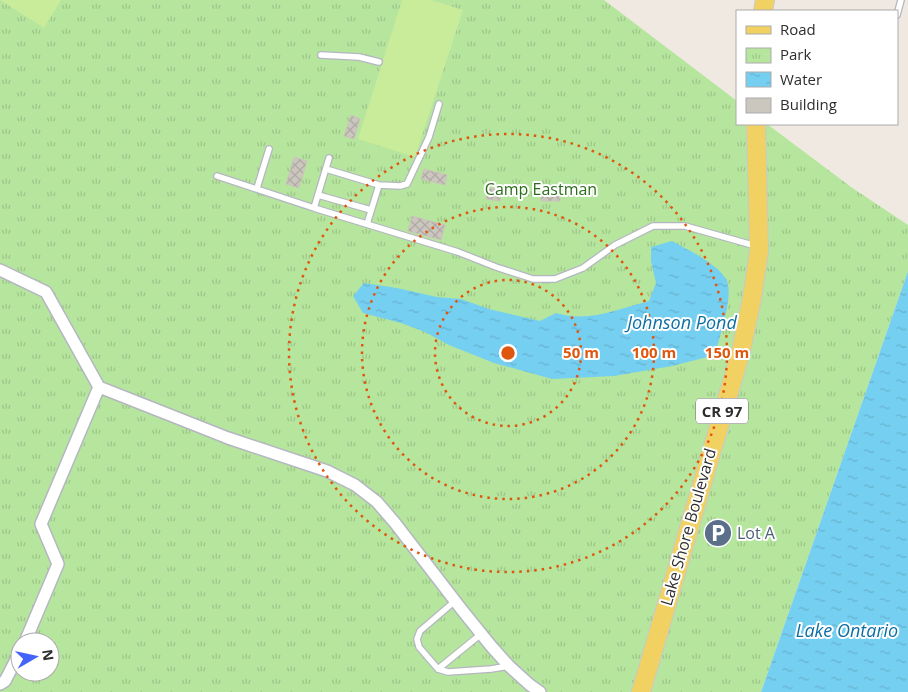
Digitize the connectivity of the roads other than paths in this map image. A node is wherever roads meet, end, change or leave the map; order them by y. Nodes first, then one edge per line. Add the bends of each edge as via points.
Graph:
1 (321, 55) dead end
2 (379, 62) dead end
3 (439, 104) dead end
4 (756, 125) edge
5 (269, 150) dead end
6 (329, 158) dead end
7 (326, 169) junction
8 (218, 176) dead end
9 (379, 185) junction
10 (256, 188) junction
11 (318, 195) junction
12 (314, 208) junction
13 (371, 210) junction
14 (367, 224) junction
15 (758, 246) junction
16 (0, 270) edge
17 (99, 387) junction
18 (455, 601) junction
19 (29, 632) edge
20 (481, 634) junction
21 (509, 666) junction
22 (438, 669) junction
23 (10, 671) edge
24 (0, 684) edge
25 (540, 692) edge
26 (640, 692) edge

1 - 2 lane via 359,57
3 - 9 lane via 429,137 407,184
4 - 15 main road, Lake Shore Boulevard / CR 97
5 - 10 lane
6 - 7 lane
7 - 9 lane
7 - 11 lane
8 - 10 lane
9 - 13 lane
10 - 12 lane
11 - 12 lane
11 - 13 lane
12 - 14 lane
13 - 14 lane
14 - 15 lane via 533,279 555,279 583,268 615,245 653,226 685,226
15 - 26 main road, Lake Shore Boulevard / CR 97 via 752,298 740,351
16 - 17 street via 46,292
17 - 18 street via 228,438 328,471 355,485 395,522
17 - 19 street via 41,524 58,564
18 - 20 street
18 - 22 lane via 420,631 417,639 419,647
20 - 21 street
20 - 22 lane
21 - 22 lane via 448,672
21 - 25 street
23 - 24 street

